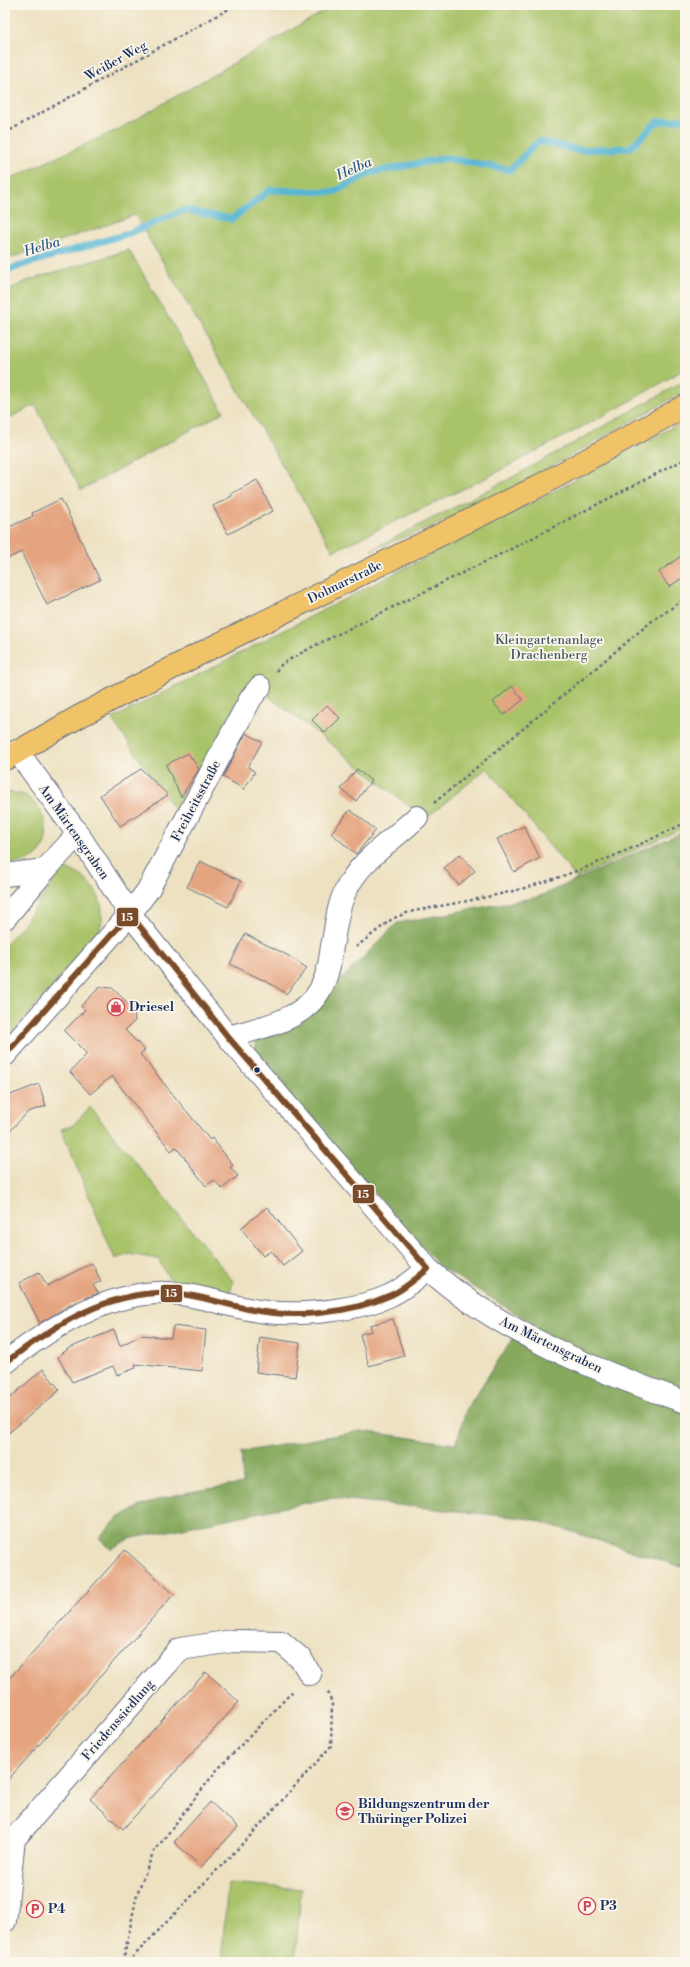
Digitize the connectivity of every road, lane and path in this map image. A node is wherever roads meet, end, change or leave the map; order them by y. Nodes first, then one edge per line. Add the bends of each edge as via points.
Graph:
1 (236, 5) edge
2 (5, 133) edge
3 (685, 406) edge
4 (685, 459) edge
5 (685, 599) edge
6 (260, 687) joint
7 (11, 755) edge
8 (417, 817) joint
9 (685, 823) edge
10 (78, 834) junction
11 (45, 870) junction
12 (5, 875) edge
13 (130, 914) junction
14 (5, 918) edge
15 (328, 971) junction
16 (228, 1037) junction
17 (5, 1055) edge
18 (428, 1269) junction
19 (5, 1363) edge
20 (685, 1402) edge
21 (310, 1674) junction
22 (5, 1920) edge
23 (122, 1962) edge
24 (128, 1962) edge

1 - 2 path, Weißer Weg
3 - 7 main road, Dolmarstraße via 537,487 212,647
4 - 6 path via 509,550 312,647 282,664
5 - 8 path via 652,621
6 - 13 street, Freiheitsstraße via 148,890
7 - 10 street, Am Märtensgraben
8 - 15 street via 359,868 345,890
9 - 15 path via 565,876 520,889 409,912 392,919
10 - 11 street
10 - 13 street, Am Märtensgraben
11 - 12 street
11 - 14 street
13 - 16 street
13 - 17 street, Freiheitsstraße
15 - 16 street via 320,991 306,1006 289,1018
16 - 18 street
18 - 19 street via 407,1286 372,1302 298,1313 266,1312 178,1293 135,1296 109,1303 61,1325
18 - 20 street, Am Märtensgraben via 447,1286 491,1317 627,1381
21 - 22 street, Friedenssiedlung via 301,1658 281,1642 233,1642 180,1649 14,1839
21 - 23 path via 216,1772 152,1853 138,1894
21 - 24 path via 325,1687 332,1703 331,1746 250,1836

